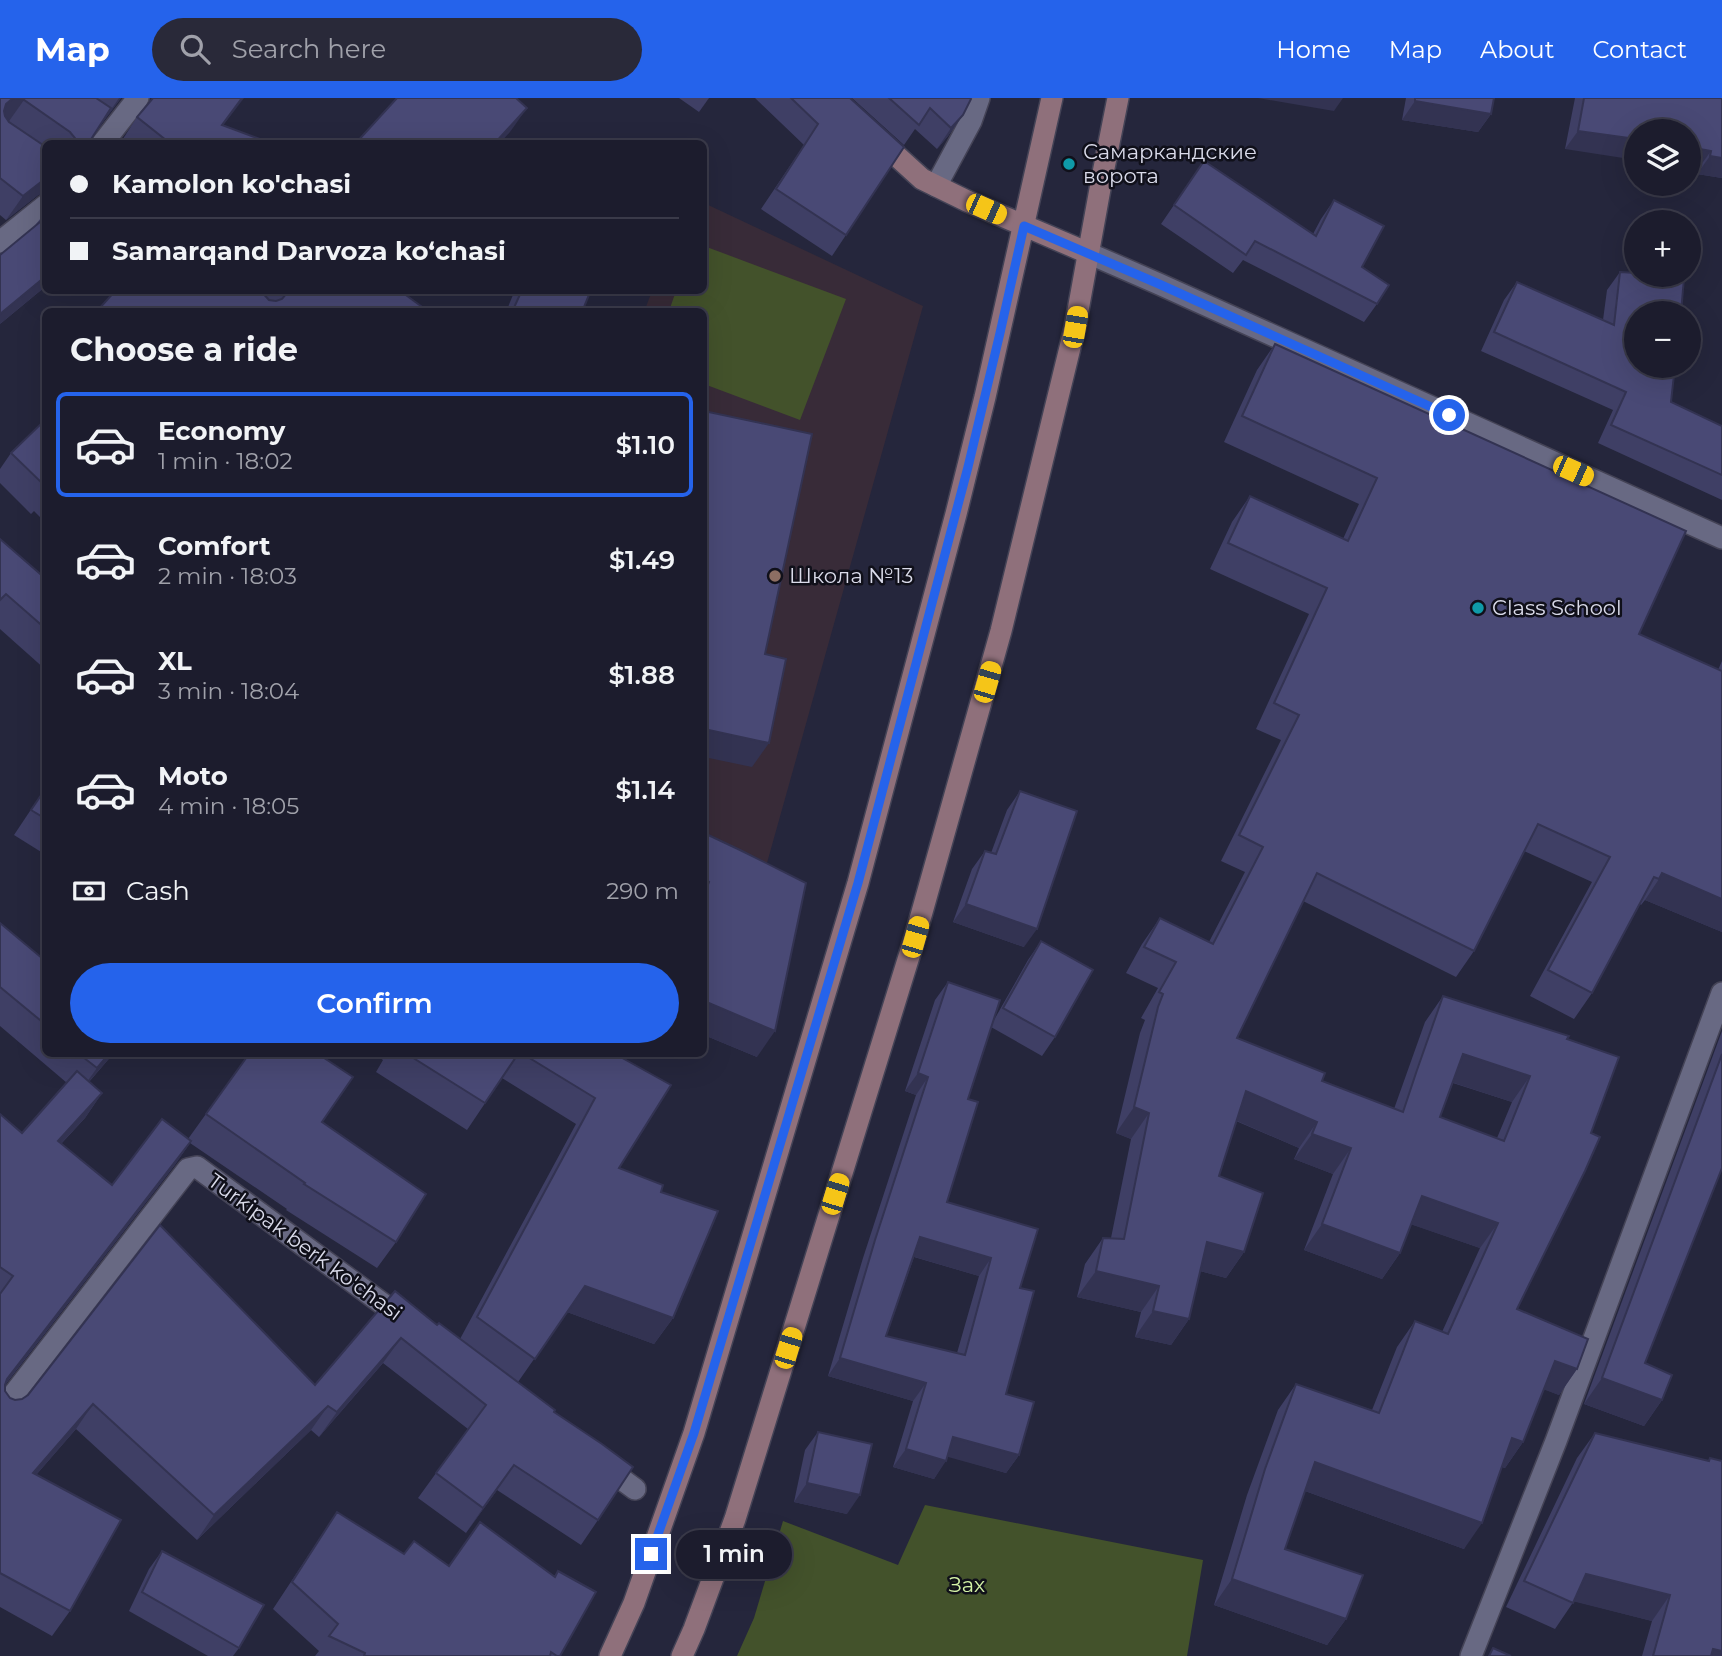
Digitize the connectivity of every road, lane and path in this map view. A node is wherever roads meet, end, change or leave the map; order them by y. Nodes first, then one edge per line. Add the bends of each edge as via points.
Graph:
1 (138, 98) edge
2 (979, 98) edge
3 (1052, 98) edge
4 (1118, 98) edge
5 (862, 125) edge
6 (105, 140) edge
7 (936, 186) junction
8 (42, 208) edge
9 (1024, 226) junction
10 (0, 242) edge
11 (1088, 253) junction
12 (1722, 538) edge
13 (1722, 993) edge
14 (421, 1332) edge
15 (0, 1412) edge
16 (590, 1456) edge
17 (635, 1489) dead end
18 (610, 1656) edge
19 (682, 1656) edge
20 (1471, 1656) edge

1 - 6 street
2 - 7 street
3 - 9 main road
4 - 11 main road
5 - 7 main road via 922,179
7 - 9 main road
8 - 10 street
9 - 11 main road
9 - 18 main road via 960,501 858,883 694,1433 634,1603
11 - 12 street
11 - 19 main road via 1021,554 915,937 735,1519
13 - 20 street
14 - 15 street, Turkipak berk ko'chasi via 197,1167 188,1169
16 - 17 street

